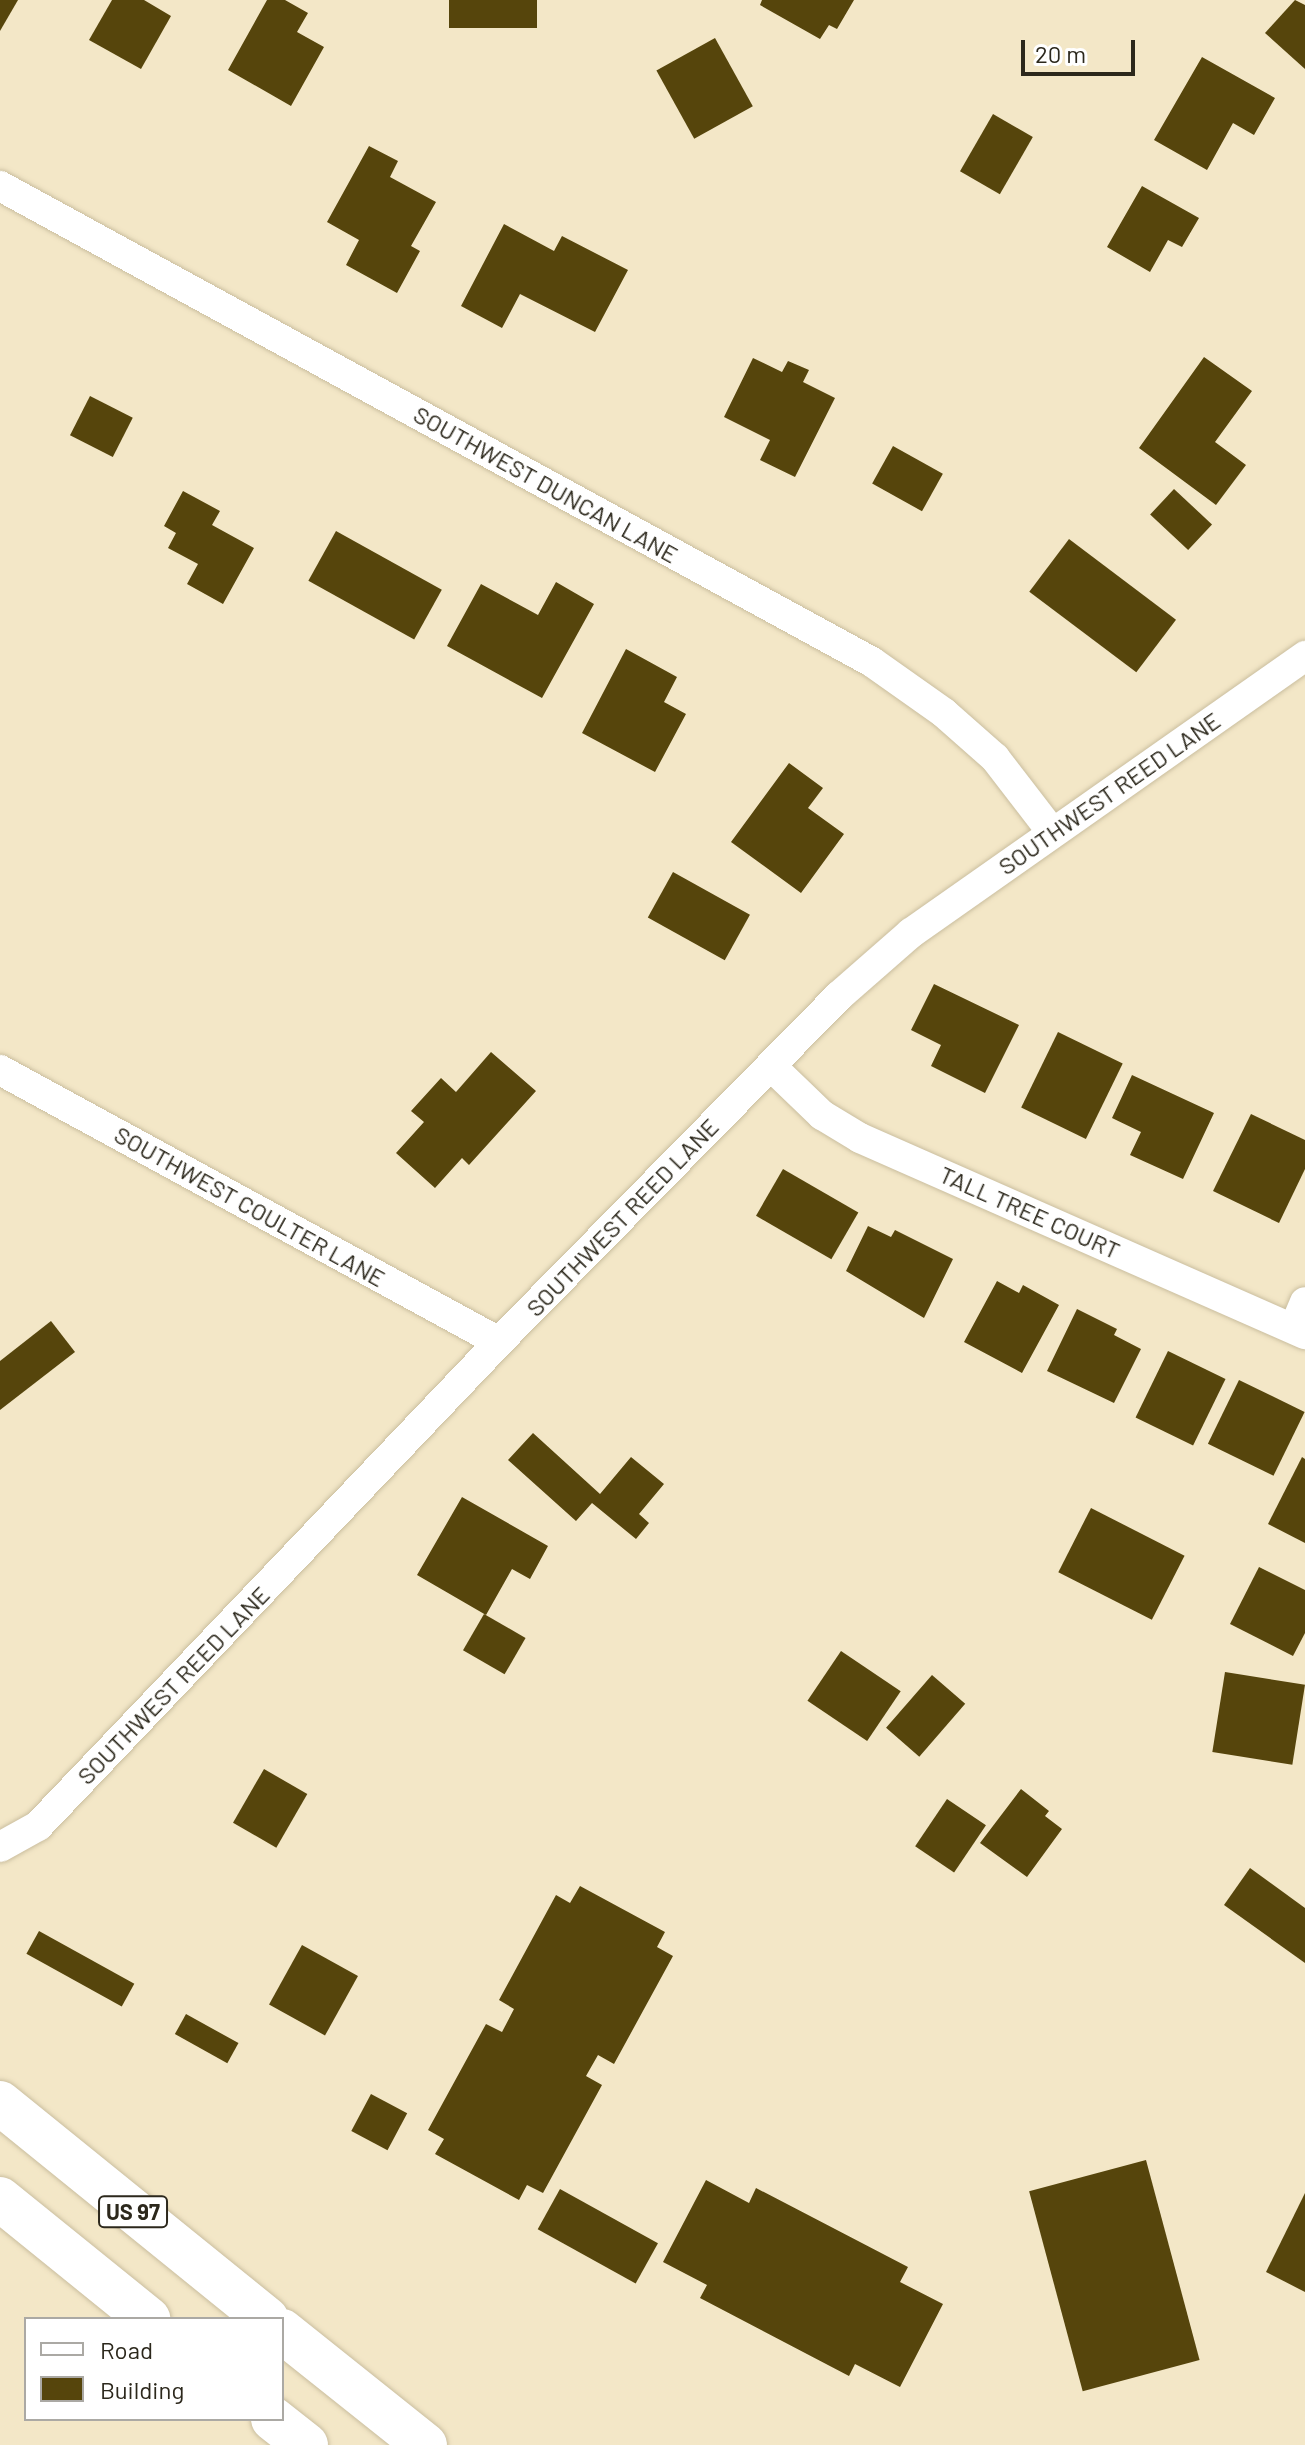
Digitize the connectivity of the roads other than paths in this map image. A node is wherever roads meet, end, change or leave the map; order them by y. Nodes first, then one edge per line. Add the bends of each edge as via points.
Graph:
1 (0, 186) edge
2 (1305, 656) edge
3 (1052, 832) junction
4 (771, 1066) junction
5 (0, 1070) edge
6 (1301, 1321) edge
7 (499, 1342) junction
8 (0, 1847) edge
9 (0, 2103) edge
10 (0, 2199) edge
11 (146, 2317) edge
12 (265, 2317) edge
13 (284, 2333) edge
14 (276, 2421) edge
15 (306, 2445) edge
16 (425, 2445) edge

1 - 3 street, SOUTHWEST DUNCAN LANE via 872,662 944,713 995,758
2 - 3 street, SOUTHWEST REED LANE
3 - 4 street, SOUTHWEST REED LANE via 911,933
4 - 6 street, TALL TREE COURT via 822,1115 860,1138
4 - 7 street, SOUTHWEST REED LANE
5 - 7 street, SOUTHWEST COULTER LANE
7 - 8 street, SOUTHWEST REED LANE via 38,1826
9 - 12 highway, US 97
10 - 11 highway
13 - 16 highway
14 - 15 highway

